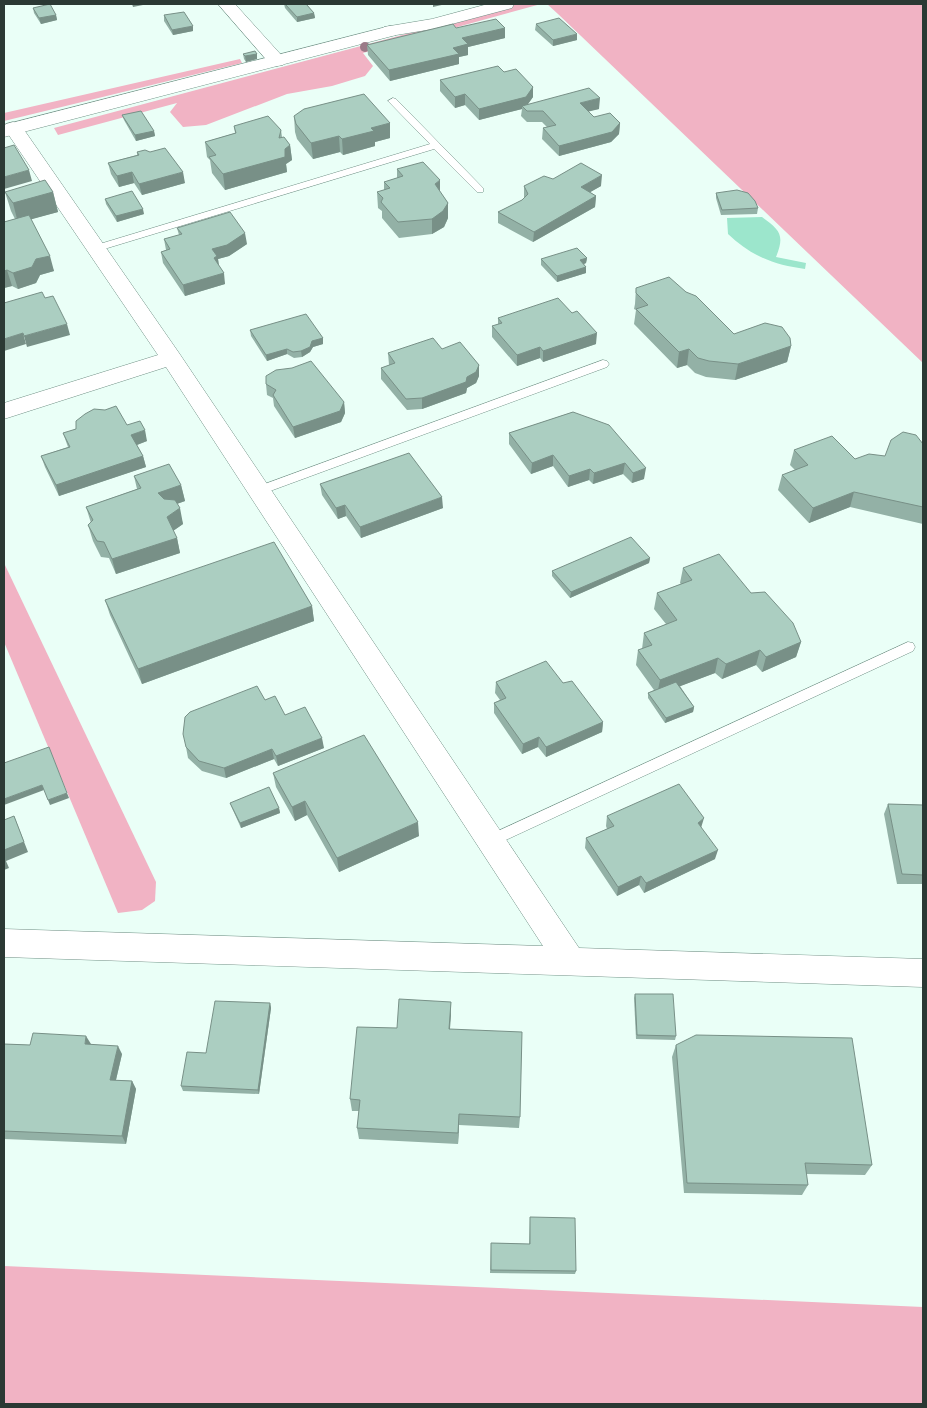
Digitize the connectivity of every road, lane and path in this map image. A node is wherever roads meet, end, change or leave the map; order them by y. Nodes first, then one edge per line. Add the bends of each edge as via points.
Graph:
1 (226, 4) edge
2 (455, 4) edge
3 (506, 4) edge
4 (390, 31) junction
5 (273, 56) junction
6 (393, 101) dead end
7 (9, 130) edge
8 (436, 145) junction
9 (480, 190) dead end
10 (97, 248) junction
11 (171, 358) junction
12 (603, 364) dead end
13 (4, 412) edge
14 (258, 491) junction
15 (908, 647) dead end
16 (490, 841) junction
17 (4, 943) edge
18 (570, 960) junction
19 (923, 973) edge

1 - 5 street
2 - 4 street via 423,14
3 - 4 street via 433,24
4 - 5 street
5 - 7 street
6 - 8 lane
7 - 10 street
8 - 9 lane
8 - 10 lane
10 - 11 street
11 - 13 street
11 - 14 street
12 - 14 lane
14 - 16 street
15 - 16 lane
16 - 18 street
17 - 18 street
18 - 19 street

